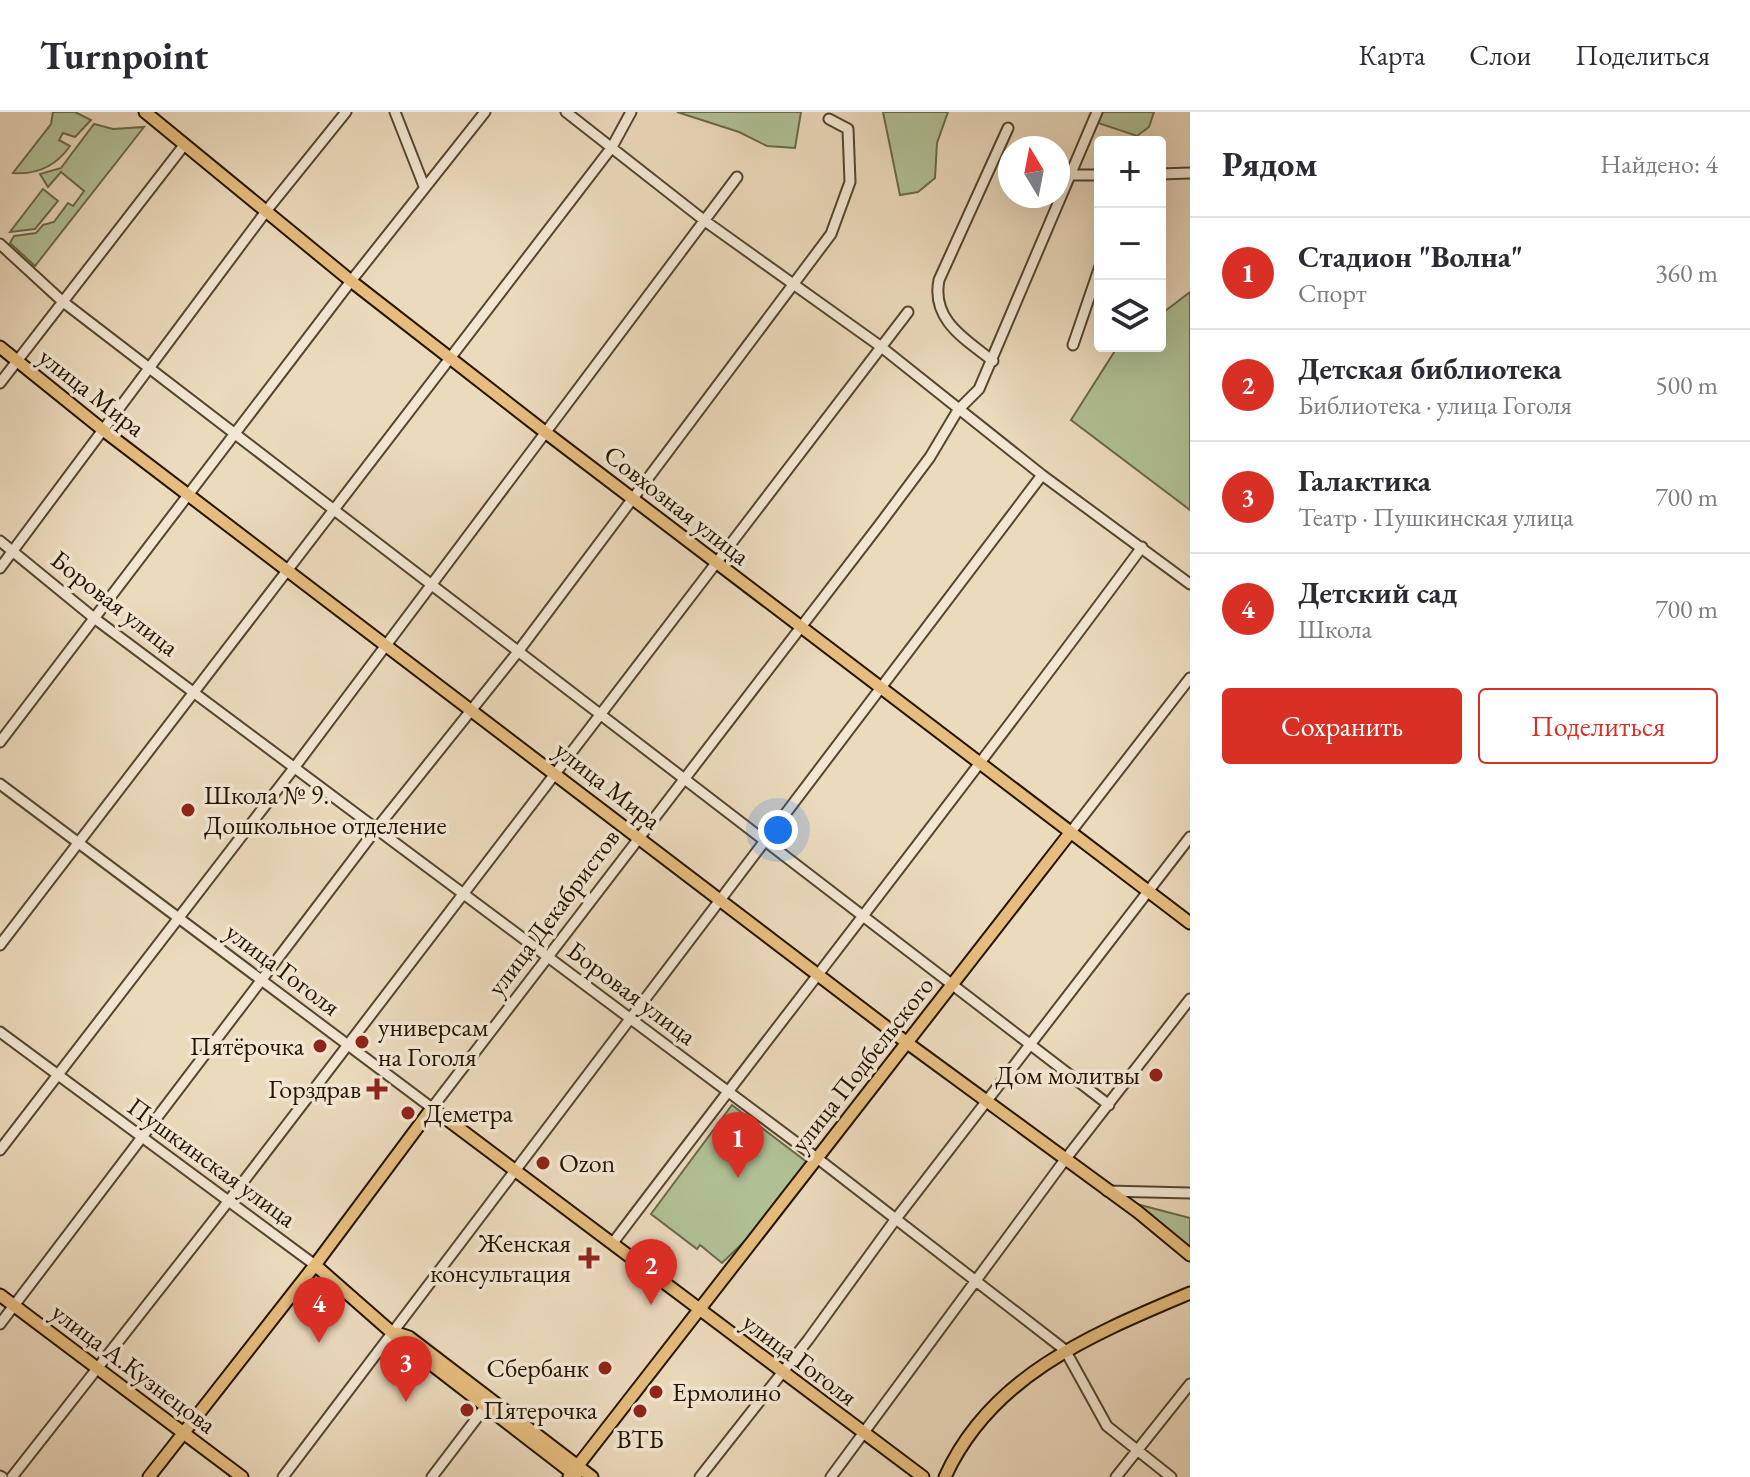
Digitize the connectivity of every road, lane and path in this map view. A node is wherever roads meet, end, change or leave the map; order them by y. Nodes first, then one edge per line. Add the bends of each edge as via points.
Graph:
1 (145, 112) edge
2 (346, 112) edge
3 (395, 112) edge
4 (485, 112) edge
5 (566, 112) edge
6 (631, 112) edge
7 (1097, 112) edge
8 (829, 119) dead end
9 (1008, 128) dead end
10 (185, 144) junction
11 (612, 147) junction
12 (1070, 171) edge
13 (1190, 173) edge
14 (1166, 174) edge
15 (1070, 175) edge
16 (1094, 175) edge
17 (737, 177) dead end
18 (424, 186) junction
19 (1055, 208) edge
20 (267, 210) junction
21 (705, 221) junction
22 (0, 244) edge
23 (1095, 280) edge
24 (351, 281) junction
25 (794, 284) junction
26 (62, 301) junction
27 (908, 312) dead end
28 (1073, 345) dead end
29 (880, 346) junction
30 (0, 347) edge
31 (449, 357) junction
32 (993, 361) junction
33 (16, 362) junction
34 (150, 366) junction
35 (0, 383) edge
36 (958, 410) junction
37 (103, 430) junction
38 (545, 432) junction
39 (237, 435) junction
40 (1042, 475) junction
41 (190, 496) junction
42 (632, 497) junction
43 (332, 510) junction
44 (0, 541) edge
45 (1142, 547) junction
46 (13, 550) junction
47 (716, 562) junction
48 (0, 568) edge
49 (287, 568) junction
50 (429, 583) junction
51 (1190, 584) edge
52 (94, 618) junction
53 (798, 627) junction
54 (385, 644) junction
55 (517, 653) junction
56 (1190, 678) edge
57 (881, 690) junction
58 (193, 692) junction
59 (471, 710) junction
60 (599, 715) junction
61 (0, 742) edge
62 (981, 766) junction
63 (294, 768) junction
64 (556, 772) junction
65 (683, 777) junction
66 (0, 784) edge
67 (377, 828) junction
68 (1070, 833) junction
69 (639, 836) junction
70 (1190, 837) edge
71 (79, 843) junction
72 (766, 843) junction
73 (462, 893) junction
74 (1147, 894) junction
75 (721, 901) junction
76 (861, 916) junction
77 (178, 917) junction
78 (1190, 923) edge
79 (0, 945) edge
80 (546, 956) junction
81 (817, 972) junction
82 (262, 979) junction
83 (952, 985) junction
84 (1190, 999) edge
85 (630, 1020) junction
86 (0, 1032) edge
87 (906, 1042) junction
88 (1031, 1044) junction
89 (347, 1045) junction
90 (59, 1074) junction
91 (727, 1092) junction
92 (987, 1101) junction
93 (1109, 1105) junction
94 (432, 1108) junction
95 (141, 1140) junction
96 (0, 1150) edge
97 (817, 1158) junction
98 (1064, 1161) junction
99 (513, 1169) junction
100 (1107, 1191) junction
101 (1190, 1193) edge
102 (227, 1203) junction
103 (895, 1220) junction
104 (612, 1244) junction
105 (1190, 1255) edge
106 (315, 1265) junction
107 (977, 1282) junction
108 (1190, 1293) edge
109 (0, 1295) edge
110 (14, 1306) junction
111 (699, 1309) junction
112 (0, 1324) edge
113 (394, 1332) junction
114 (1065, 1350) junction
115 (98, 1369) junction
116 (781, 1373) junction
117 (1190, 1384) edge
118 (488, 1403) junction
119 (183, 1432) junction
120 (862, 1434) junction
121 (1138, 1450) junction
122 (574, 1473) edge
123 (12, 1477) edge
124 (149, 1477) edge
125 (242, 1477) edge
126 (283, 1477) edge
127 (432, 1477) edge
128 (592, 1477) edge
129 (700, 1477) edge
130 (831, 1477) edge
131 (923, 1477) edge
132 (945, 1477) edge
133 (1116, 1477) edge
134 (1171, 1477) edge

1 - 10 main road, Совхозная улица
2 - 20 street
3 - 18 street
4 - 18 street
5 - 11 street
6 - 11 street
7 - 12 street, улица Декабристов
8 - 25 street via 848,129 850,182 831,234
9 - 32 street via 936,296 944,319
10 - 20 main road, Совхозная улица
10 - 26 street
11 - 21 street
11 - 31 street
13 - 14 street
15 - 16 street
17 - 21 street
18 - 24 street
19 - 32 street, улица Декабристов
20 - 24 main road, Совхозная улица
20 - 34 street
21 - 25 street
21 - 38 street
22 - 26 street
23 - 28 street
24 - 31 main road, Совхозная улица
24 - 39 street
25 - 29 street
25 - 42 street
26 - 33 street
26 - 34 street
27 - 29 street
29 - 36 street
29 - 47 street
30 - 33 main road, улица Мира
31 - 38 main road, Совхозная улица
31 - 43 street
32 - 36 street, улица Декабристов via 979,389
33 - 35 street
33 - 37 main road, улица Мира
34 - 37 street
34 - 39 street
36 - 40 street
36 - 53 street, улица Декабристов via 922,468
37 - 41 main road, улица Мира
37 - 46 street
38 - 42 main road, Совхозная улица
38 - 50 street
39 - 41 street
39 - 43 street
40 - 45 street
40 - 57 street
41 - 49 main road, улица Мира
41 - 52 street
42 - 47 main road, Совхозная улица
42 - 55 street
43 - 49 street
43 - 50 street
44 - 46 street, Боровая улица
45 - 51 street
45 - 62 street
46 - 48 street
46 - 52 street, Боровая улица
47 - 53 main road, Совхозная улица
47 - 60 street
49 - 54 main road, улица Мира
49 - 58 street
50 - 54 street
50 - 55 street
52 - 58 street, Боровая улица
52 - 61 street
53 - 57 main road, Совхозная улица
53 - 65 street, улица Декабристов
54 - 59 main road, улица Мира
54 - 63 street
55 - 59 street
55 - 60 street
56 - 68 street, улица Подбельского
57 - 62 main road, Совхозная улица
57 - 72 street
58 - 63 street, Боровая улица
58 - 71 street
59 - 64 main road, улица Мира
59 - 67 street
60 - 64 street
60 - 65 street
62 - 68 main road, Совхозная улица
62 - 76 street
63 - 67 street, Боровая улица
63 - 77 street
64 - 69 main road, улица Мира
64 - 73 street
65 - 69 street, улица Декабристов
65 - 72 street
66 - 71 street, улица Гоголя
67 - 73 street, Боровая улица
67 - 82 street
68 - 74 main road, Совхозная улица
68 - 83 main road, улица Подбельского
69 - 75 main road, улица Мира
69 - 80 street, улица Декабристов
70 - 74 street
71 - 77 street, улица Гоголя
71 - 79 street
72 - 75 street
72 - 76 street
73 - 80 street, Боровая улица
73 - 89 street
74 - 78 main road, Совхозная улица
74 - 88 street
75 - 81 main road, улица Мира
75 - 85 street
76 - 81 street
76 - 83 street
77 - 82 street, улица Гоголя
77 - 90 street
80 - 85 street, Боровая улица
80 - 94 street, улица Декабристов
81 - 87 main road, улица Мира
81 - 91 street
82 - 89 street, улица Гоголя
82 - 95 street
83 - 87 main road, улица Подбельского
83 - 88 street
84 - 93 street
85 - 91 street, Боровая улица
85 - 99 street
86 - 90 street, Пушкинская улица
87 - 92 main road, улица Мира
87 - 97 main road, улица Подбельского
88 - 92 street
88 - 93 street
89 - 94 street, улица Гоголя
89 - 102 street
90 - 95 street, Пушкинская улица
90 - 96 street
91 - 97 street, Боровая улица
91 - 104 street
92 - 98 main road, улица Мира
92 - 103 street
93 - 98 street
94 - 99 main road, улица Гоголя
94 - 106 main road, улица Декабристов
95 - 102 street, Пушкинская улица
95 - 110 street
97 - 103 street, Боровая улица
97 - 111 main road, улица Подбельского
98 - 100 main road, улица Мира
98 - 107 street
99 - 104 main road, улица Гоголя
99 - 113 street
100 - 101 street
100 - 105 main road, улица Мира
102 - 106 street, Пушкинская улица
102 - 115 street
103 - 107 street, Боровая улица
103 - 116 street
104 - 111 main road, улица Гоголя
106 - 113 main road, Пушкинская улица
106 - 119 main road, улица Декабристов
107 - 114 street, Боровая улица
107 - 120 street
108 - 114 main road
109 - 110 main road, улица А.Кузнецова
110 - 112 street
110 - 115 main road, улица А.Кузнецова
111 - 116 main road, улица Гоголя
111 - 122 main road, улица Подбельского
113 - 118 main road, Пушкинская улица via 409,1337
113 - 126 street
114 - 121 street, Боровая улица via 1107,1426
114 - 132 main road via 994,1405 969,1433
115 - 119 main road, улица А.Кузнецова
115 - 123 street
116 - 120 main road, улица Гоголя
116 - 129 street
117 - 121 street
118 - 122 main road, Пушкинская улица
118 - 127 street
119 - 124 main road, улица Декабристов
119 - 125 main road, улица А.Кузнецова
120 - 130 street
120 - 131 main road, улица Гоголя
121 - 133 street
121 - 134 street, Боровая улица
122 - 128 main road, Пушкинская улица

